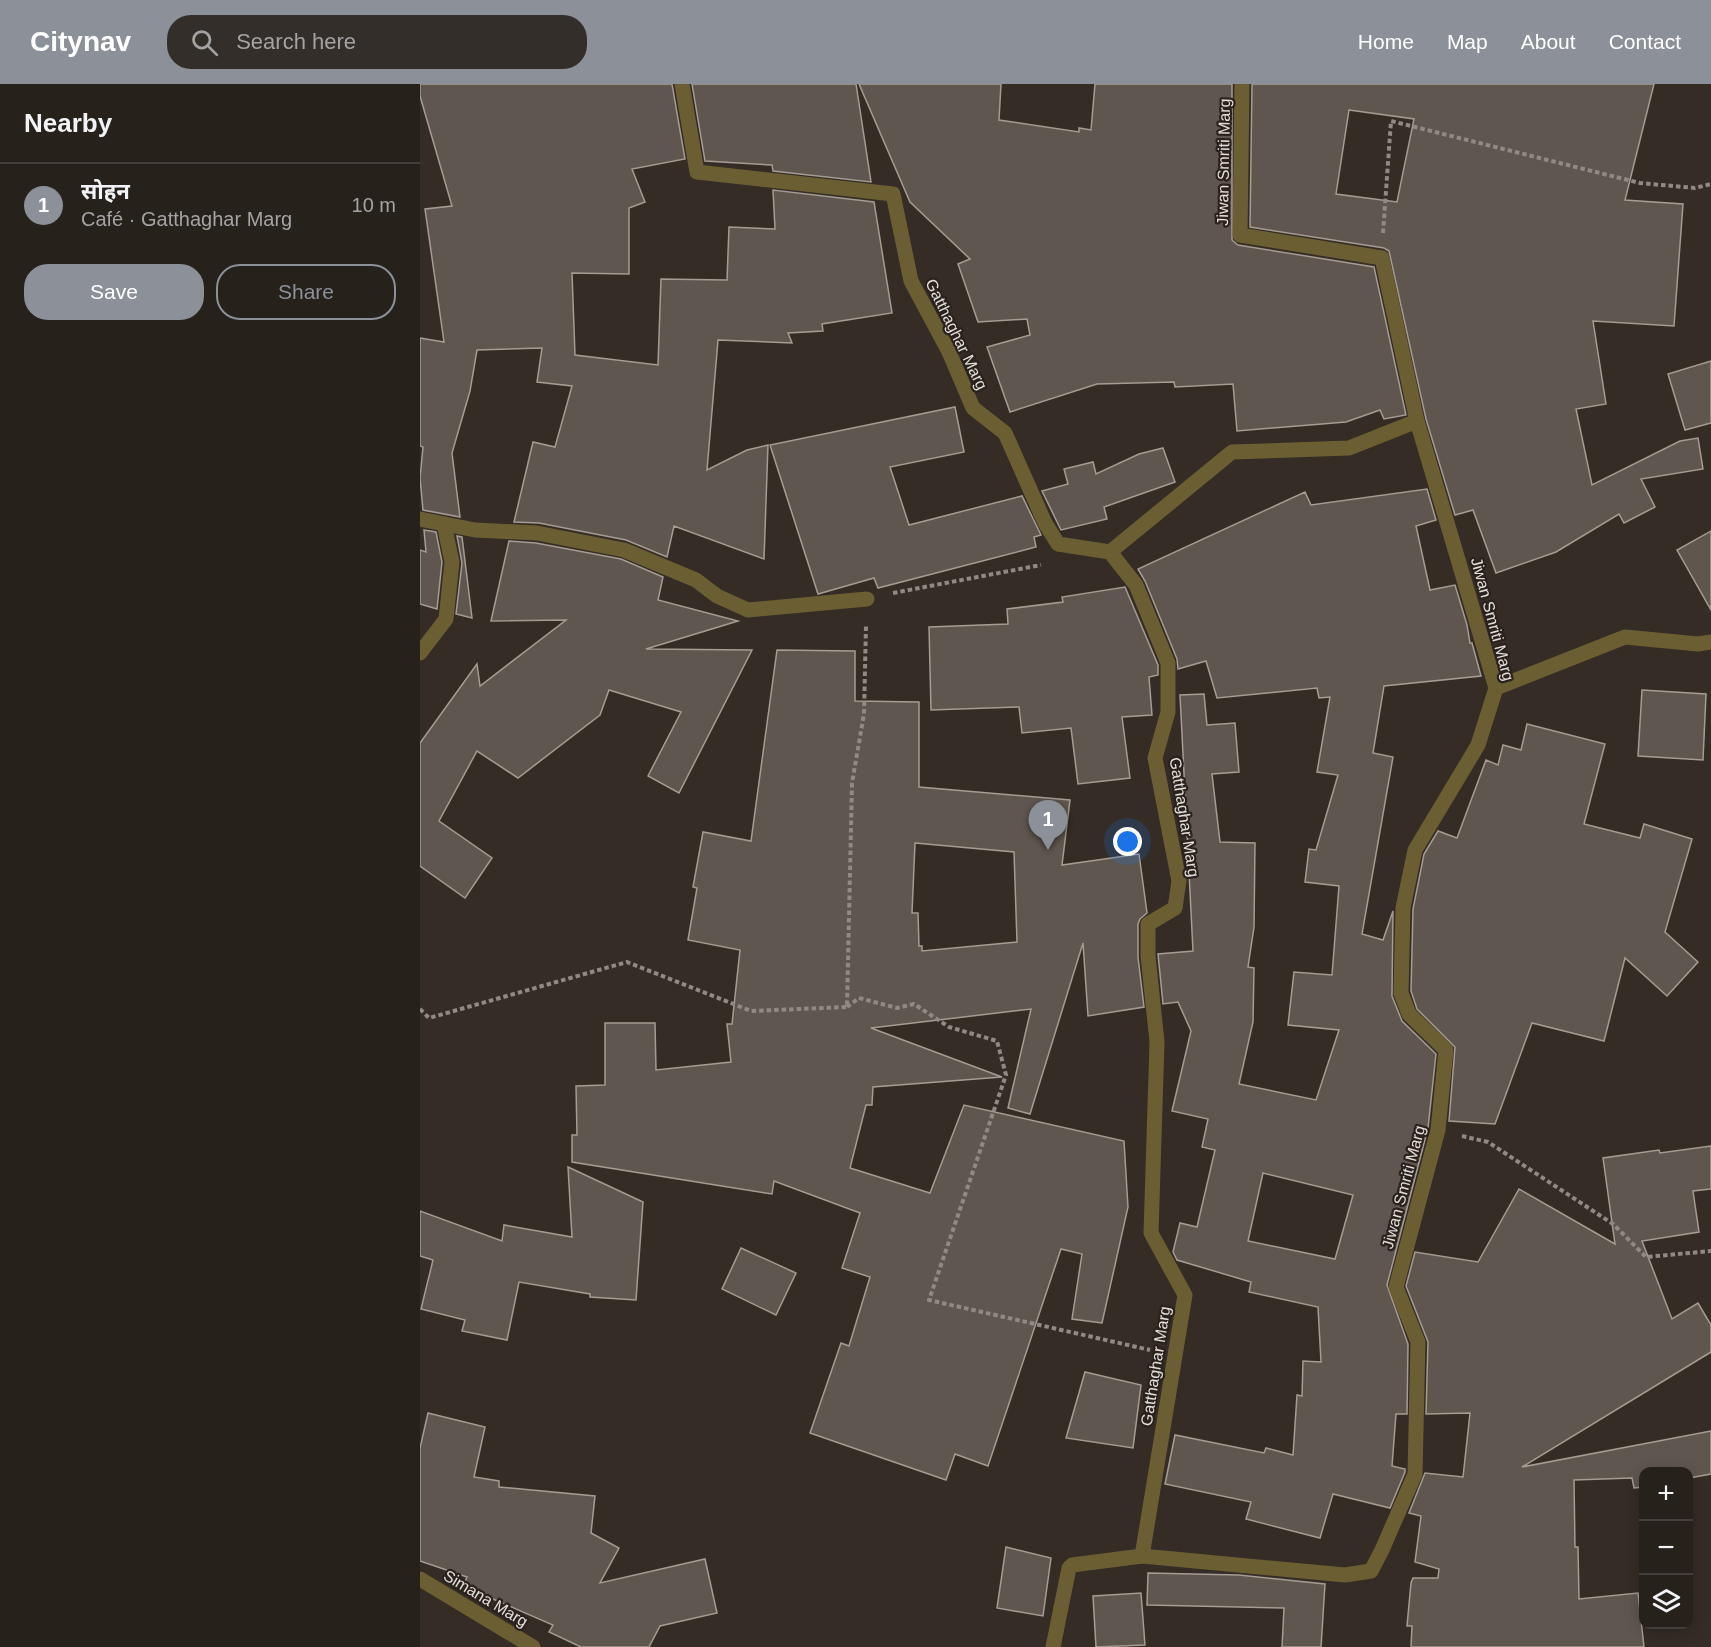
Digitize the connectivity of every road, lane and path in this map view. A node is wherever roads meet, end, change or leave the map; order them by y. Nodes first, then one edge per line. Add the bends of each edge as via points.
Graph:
1 (682, 84) edge
2 (1242, 84) edge
3 (1711, 184) edge
4 (1382, 258) junction
5 (1418, 421) junction
6 (420, 519) edge
7 (444, 524) junction
8 (1110, 552) junction
9 (1044, 564) dead end
10 (867, 599) junction
11 (1711, 642) edge
12 (420, 653) edge
13 (1496, 688) junction
14 (847, 1007) junction
15 (420, 1009) edge
16 (1438, 1130) junction
17 (1711, 1251) edge
18 (1174, 1355) junction
19 (1142, 1556) junction
20 (420, 1579) edge
21 (533, 1647) edge
22 (1053, 1647) edge

1 - 8 street, Gatthaghar Marg via 697,172 893,194 911,281 949,352 973,408 1005,433 1058,544
2 - 4 street, Jiwan Smriti Marg via 1240,235
3 - 4 path via 1695,188 1640,183 1391,121
4 - 5 street, Jiwan Smriti Marg
5 - 8 street via 1349,448 1232,452
5 - 13 street, Jiwan Smriti Marg
6 - 7 street
7 - 10 street via 537,533 624,550 696,580 717,596 748,610
7 - 12 street via 452,562 446,619
8 - 18 street, Gatthaghar Marg via 1136,585 1168,663 1168,712 1155,758 1179,881 1175,908 1148,924 1148,956 1157,1042 1151,1233 1185,1295
9 - 10 path
10 - 14 path via 864,714 852,783
11 - 13 street via 1625,637
13 - 16 street, Jiwan Smriti Marg via 1478,745 1415,850 1403,908 1401,993 1409,1014 1446,1050
14 - 15 path via 751,1011 627,962 429,1018
14 - 18 path via 859,998 897,1008 914,1004 949,1027 997,1041 1006,1075 929,1300
16 - 17 path via 1488,1142 1613,1224 1646,1257
16 - 19 street, Jiwan Smriti Marg via 1396,1287 1418,1342 1415,1474 1371,1571 1345,1575
18 - 19 street, Gatthaghar Marg
19 - 22 street, Jiwan Smriti Marg via 1069,1568
20 - 21 street, Simana Marg

